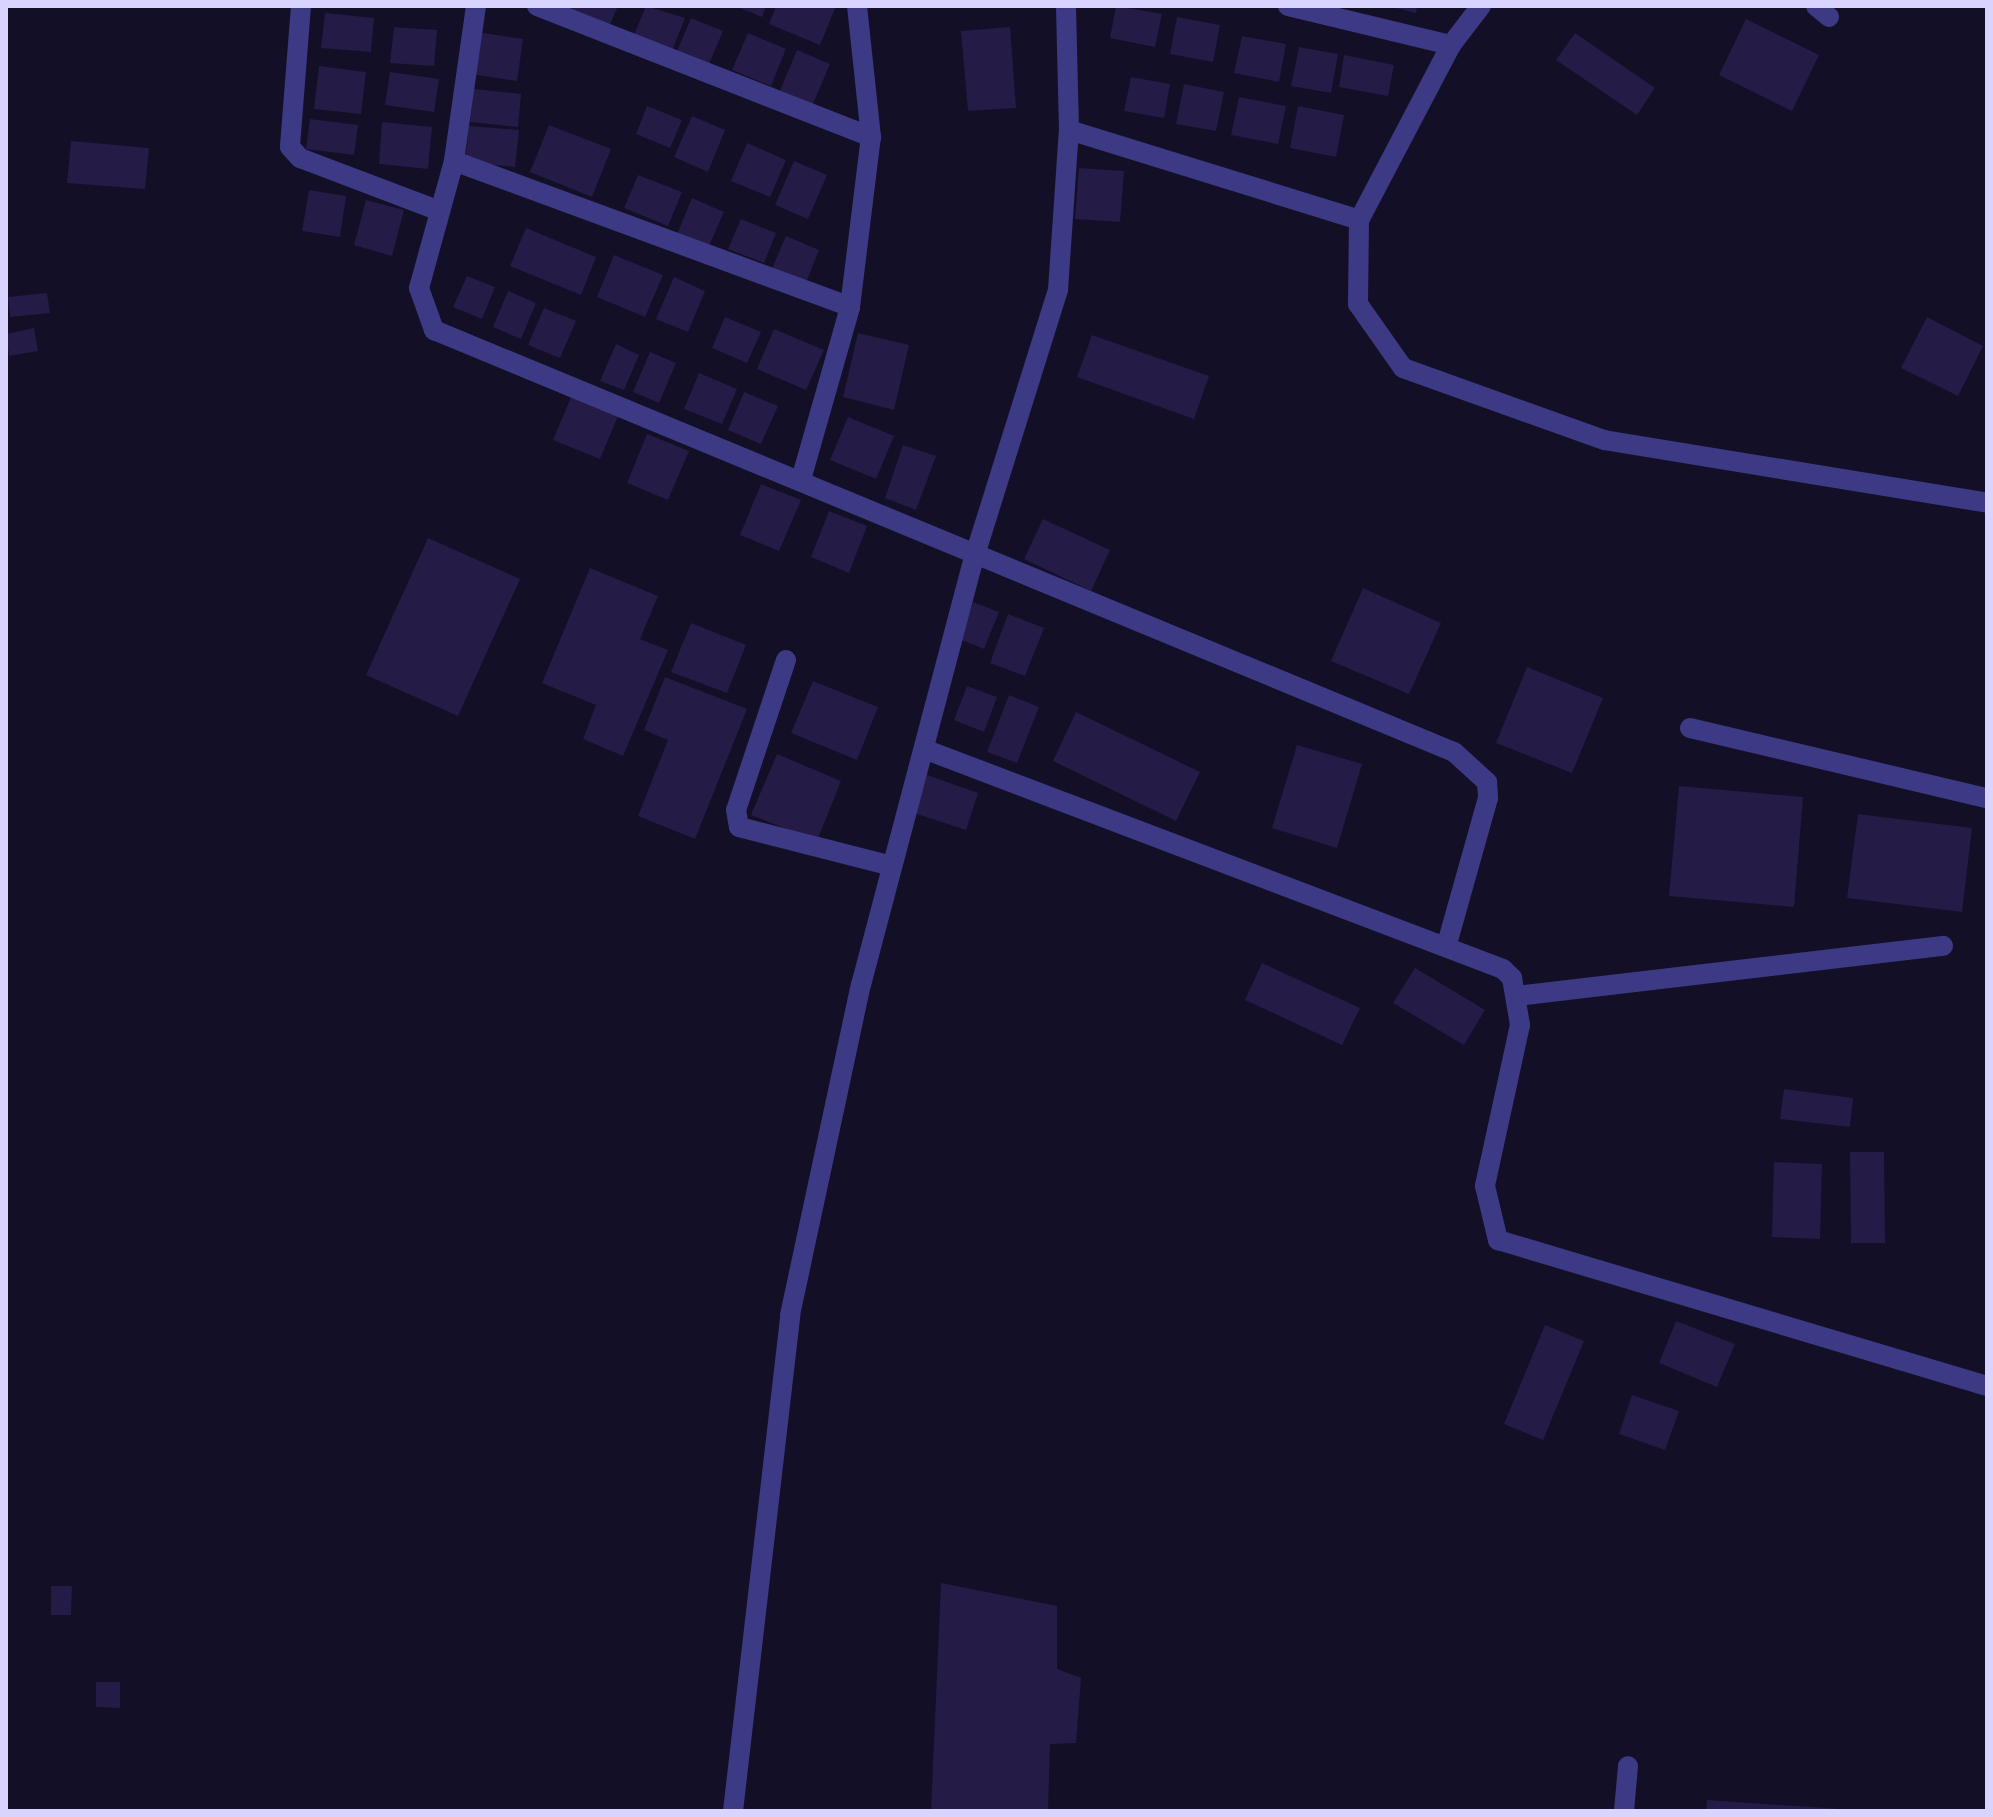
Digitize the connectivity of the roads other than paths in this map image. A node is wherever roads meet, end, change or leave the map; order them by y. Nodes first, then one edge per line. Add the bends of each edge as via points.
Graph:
1 (301, 6) edge
2 (476, 6) edge
3 (537, 6) edge
4 (857, 6) edge
5 (1066, 6) edge
6 (1288, 6) edge
7 (1481, 6) edge
8 (1451, 45) junction
9 (1069, 130) junction
10 (871, 137) junction
11 (454, 161) junction
12 (437, 210) junction
13 (1359, 220) junction
14 (850, 307) junction
15 (802, 476) junction
16 (1987, 503) edge
17 (974, 558) junction
18 (786, 660) dead end
19 (1690, 728) dead end
20 (924, 749) junction
21 (1987, 798) edge
22 (892, 866) junction
23 (1943, 946) dead end
24 (1446, 947) junction
25 (1516, 996) junction
26 (1987, 1386) edge
27 (1628, 1766) dead end
28 (733, 1811) edge
29 (1624, 1811) edge

1 - 12 street via 290,147 300,158
2 - 11 street
3 - 10 street
4 - 10 street
5 - 9 street
6 - 8 street
7 - 8 street
8 - 13 street
9 - 13 street
9 - 17 street via 1058,290
10 - 14 street
11 - 12 street
11 - 14 street
12 - 15 street via 419,288 434,330
13 - 16 street via 1358,304 1403,368 1604,440
14 - 15 street
15 - 17 street
17 - 20 street
17 - 24 street via 1454,752 1476,769 1488,798
18 - 22 street via 736,810 739,827
19 - 21 street
20 - 22 street
20 - 24 street
22 - 28 street via 790,1315
23 - 25 street
24 - 25 street via 1503,969
25 - 26 street via 1520,1025 1485,1186 1498,1240
27 - 29 street

